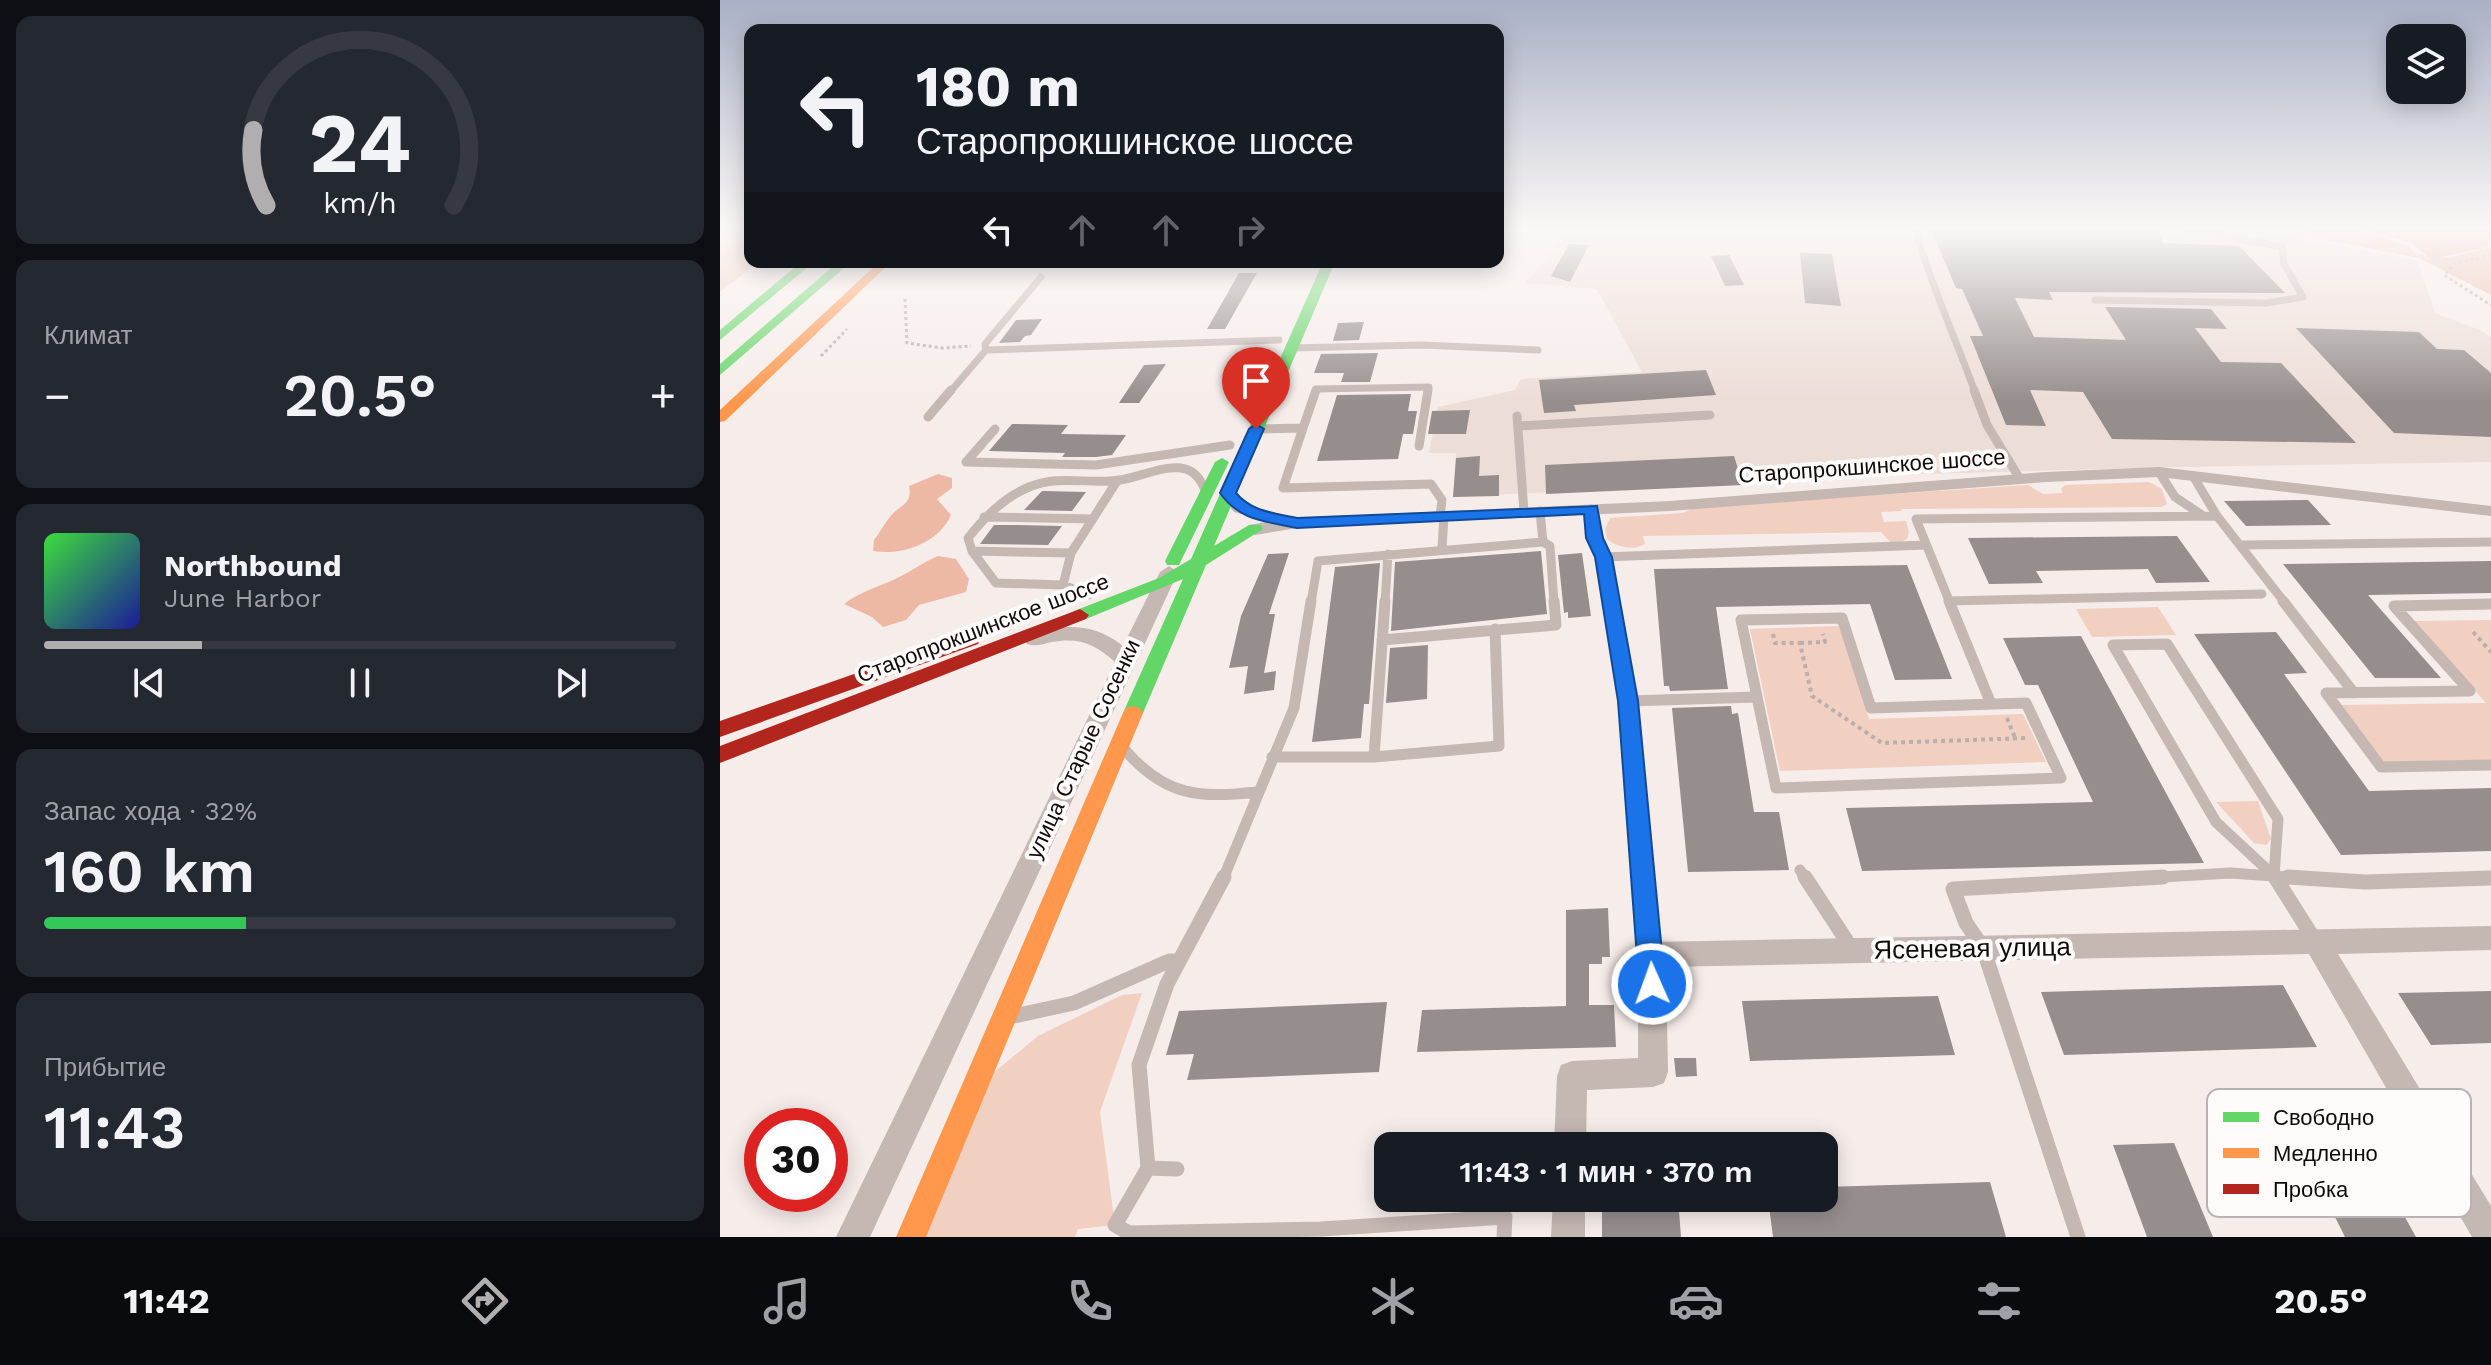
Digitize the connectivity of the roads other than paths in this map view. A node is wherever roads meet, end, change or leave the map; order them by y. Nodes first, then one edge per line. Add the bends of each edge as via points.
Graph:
1 (779, 287) edge
2 (816, 287) edge
3 (859, 287) edge
4 (1033, 287) edge
5 (1307, 287) edge
6 (1316, 287) edge
7 (1934, 287) edge
8 (2297, 287) edge
9 (2095, 300) dead end
10 (720, 336) edge
11 (1285, 344) junction
12 (986, 347) junction
13 (1538, 350) dead end
14 (720, 369) edge
15 (1710, 415) dead end
16 (928, 417) dead end
17 (720, 418) edge
18 (1303, 428) junction
19 (995, 429) dead end
20 (1256, 429) junction
21 (1230, 445) junction
22 (1419, 446) dead end
23 (2159, 472) junction
24 (2193, 476) junction
25 (2020, 479) junction
26 (1117, 481) junction
27 (1228, 493) junction
28 (1206, 494) junction
29 (1591, 509) junction
30 (2491, 511) edge
31 (1532, 512) junction
32 (1442, 516) junction
33 (2202, 516) junction
34 (2217, 516) junction
35 (984, 517) junction
36 (1093, 519) junction
37 (1297, 523) junction
38 (1255, 529) joint
39 (1543, 542) junction
40 (2491, 542) edge
41 (1926, 545) junction
42 (2240, 545) junction
43 (1442, 548) junction
44 (972, 551) junction
45 (1071, 553) junction
46 (1202, 554) junction
47 (1388, 554) junction
48 (1603, 557) junction
49 (1173, 561) junction
50 (1165, 582) junction
51 (1063, 585) junction
52 (2262, 594) dead end
53 (1089, 595) junction
54 (1949, 601) junction
55 (2491, 604) edge
56 (1495, 629) junction
57 (1382, 640) junction
58 (1125, 659) junction
59 (940, 671) junction
60 (2354, 693) junction
61 (1757, 697) junction
62 (1628, 701) junction
63 (1991, 704) junction
64 (720, 729) edge
65 (1120, 743) junction
66 (720, 755) edge
67 (1272, 757) junction
68 (1374, 757) junction
69 (2491, 765) edge
70 (1258, 792) junction
71 (1800, 870) dead end
72 (2274, 876) junction
73 (2491, 878) edge
74 (2491, 938) edge
75 (2316, 941) junction
76 (1983, 948) junction
77 (1853, 951) junction
78 (1652, 955) junction
79 (1179, 961) junction
80 (1004, 1018) junction
81 (2404, 1089) edge
82 (1570, 1132) edge
83 (1148, 1168) junction
84 (1177, 1169) dead end
85 (2471, 1203) edge
86 (1569, 1212) edge
87 (1128, 1235) edge
88 (853, 1237) edge
89 (911, 1237) edge
90 (1504, 1237) edge
91 (1568, 1237) edge
92 (2078, 1237) edge
93 (2491, 1237) edge

1 - 10 main road
2 - 14 main road
3 - 17 main road
4 - 12 lane
5 - 11 main road, улица Старые Сосенки
6 - 11 main road, улица Старые Сосенки
7 - 25 lane via 1987,425
8 - 9 lane via 2303,297 2266,303
11 - 12 lane
11 - 13 lane
11 - 20 main road, улица Старые Сосенки
11 - 21 main road, улица Старые Сосенки
12 - 16 lane
15 - 31 lane via 1518,421
18 - 20 lane
18 - 22 lane via 1316,389 1429,387
18 - 32 lane via 1283,488 1431,484 1442,500
19 - 21 lane via 966,462 1096,465
20 - 27 main road, улица Старые Сосенки
21 - 28 main road, улица Старые Сосенки
23 - 24 street, Старопрокшинское шоссе
23 - 25 street, Старопрокшинское шоссе
23 - 33 lane via 2175,497
24 - 30 street, Старопрокшинское шоссе
24 - 34 lane
25 - 29 street, Старопрокшинское шоссе
26 - 28 lane via 1159,469 1188,470 1203,481
26 - 35 lane via 1049,480 994,505
26 - 36 lane
27 - 37 street via 1240,508
27 - 46 main road, улица Старые Сосенки
28 - 49 main road, улица Старые Сосенки
29 - 31 street, Старопрокшинское шоссе
29 - 48 lane via 1594,538
31 - 32 street, Старопрокшинское шоссе
31 - 39 lane
32 - 37 street, Старопрокшинское шоссе
32 - 43 lane
33 - 34 lane
33 - 41 lane via 1916,519
34 - 42 lane
35 - 36 lane
35 - 44 lane via 968,538
36 - 45 lane
37 - 38 street, Старопрокшинское шоссе
38 - 46 main road, Старопрокшинское шоссе
39 - 43 lane
39 - 56 lane via 1550,546 1556,625
40 - 42 lane
41 - 48 lane
41 - 54 lane
42 - 60 lane
43 - 47 lane
44 - 45 lane
44 - 51 lane via 996,583
45 - 51 lane
46 - 49 main road, Старопрокшинское шоссе
46 - 50 main road, Старопрокшинское шоссе
46 - 65 main road, улица Старые Сосенки
47 - 57 lane
47 - 67 lane via 1318,561 1294,708
48 - 62 lane
49 - 50 street, улица Старые Сосенки
49 - 53 main road, Старопрокшинское шоссе
50 - 58 street, улица Старые Сосенки
50 - 59 main road, Старопрокшинское шоссе
51 - 53 lane
52 - 54 lane
53 - 64 main road, Старопрокшинское шоссе
54 - 63 lane
55 - 60 lane via 2394,606 2470,691
56 - 57 lane
56 - 68 lane via 1499,746
57 - 68 lane
58 - 59 street via 1104,639 1081,632 1023,641
58 - 88 street, улица Старые Сосенки
59 - 66 main road, Старопрокшинское шоссе
60 - 69 lane via 2326,693 2381,767
61 - 62 lane
61 - 63 lane via 1741,620 1842,618 1871,708
61 - 63 lane via 1776,788 2061,778 2026,703
62 - 78 lane
65 - 70 lane via 1137,766 1179,794
65 - 80 main road, улица Старые Сосенки
67 - 68 lane
67 - 70 lane
70 - 79 lane via 1224,877
71 - 77 lane
72 - 72 lane via 2216,822 2113,645 2167,644 2278,819
72 - 73 lane via 2365,882
72 - 75 lane
72 - 76 lane via 2230,873 1953,889
74 - 75 street, Ясеневая улица
75 - 76 street, Ясеневая улица
75 - 81 street
76 - 77 street, Ясеневая улица
76 - 92 lane
77 - 78 street, Ясеневая улица
78 - 82 street via 1653,1072 1572,1076
79 - 80 lane via 1074,1003
79 - 83 lane via 1139,1065
80 - 89 main road, улица Старые Сосенки
83 - 84 lane
83 - 87 lane via 1115,1225
85 - 93 street
86 - 91 street
87 - 90 lane via 1505,1217

